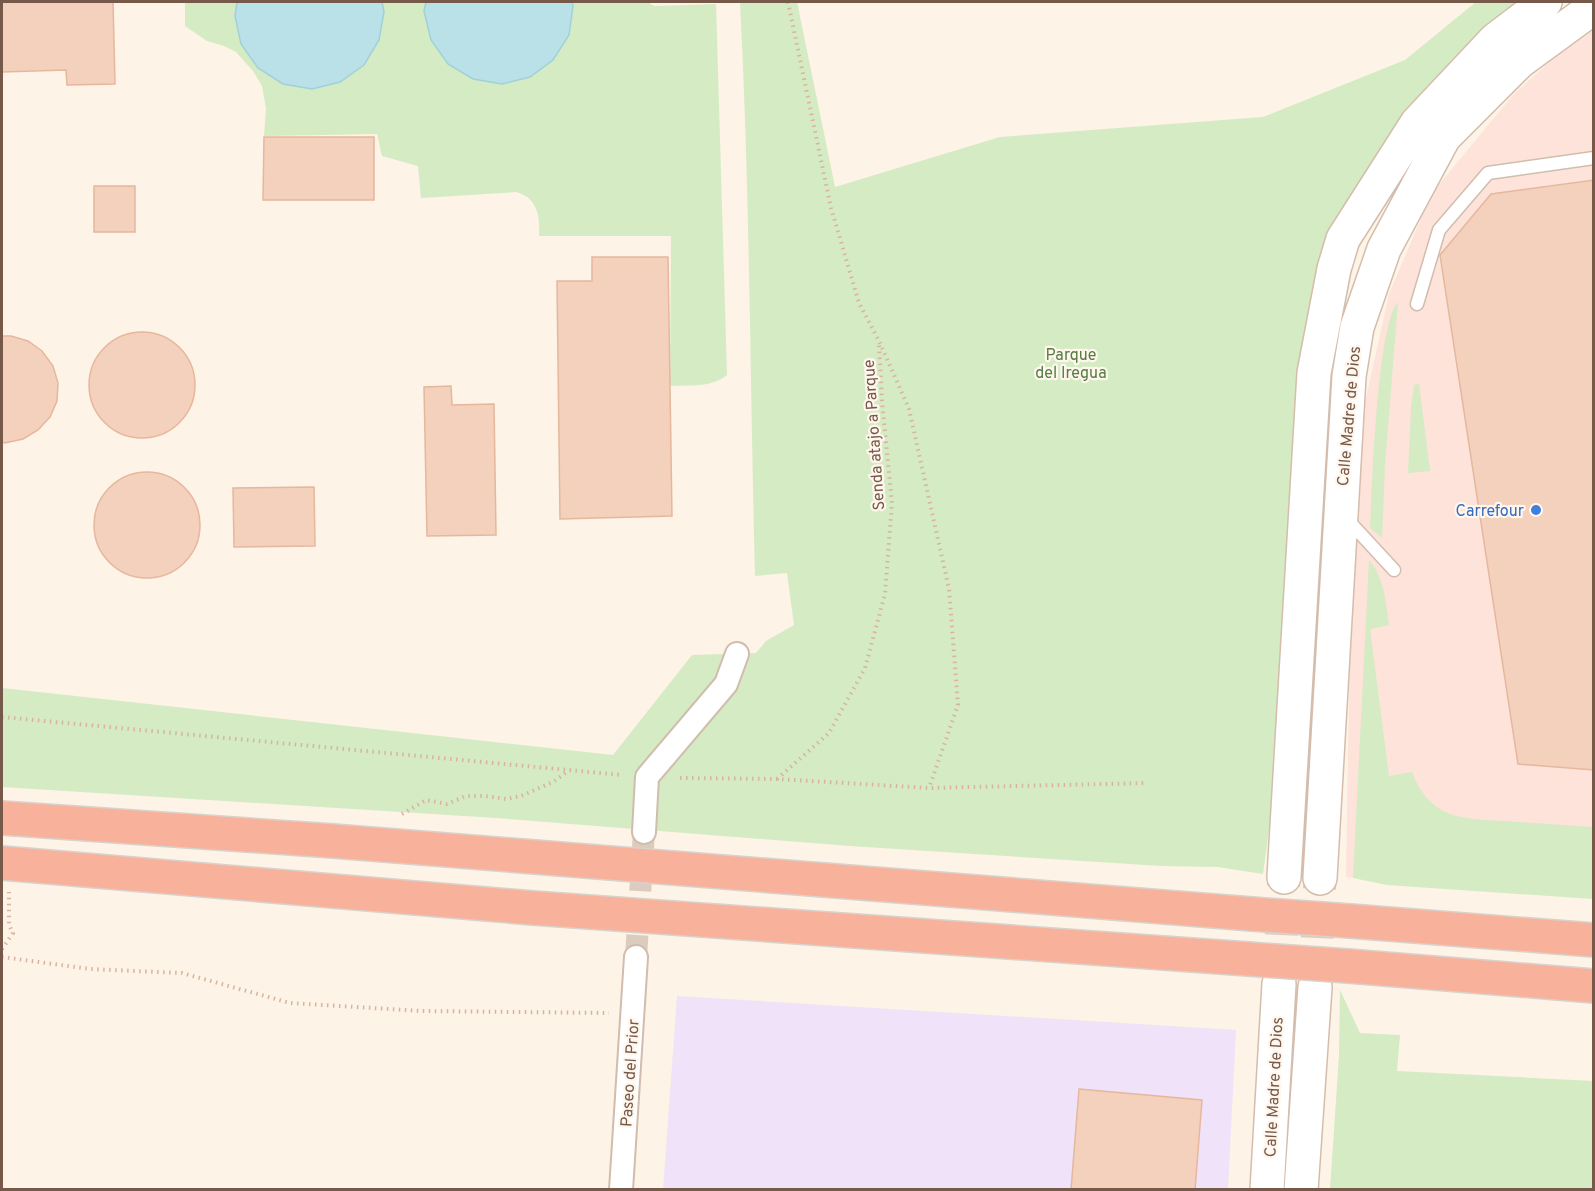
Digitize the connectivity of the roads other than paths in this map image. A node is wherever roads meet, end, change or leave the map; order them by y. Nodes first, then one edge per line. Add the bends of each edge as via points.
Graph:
1 (1545, 2) edge
2 (1593, 7) edge
3 (1593, 158) edge
4 (1417, 304) dead end
5 (1341, 513) junction
6 (1394, 570) dead end
7 (737, 654) dead end
8 (2, 818) edge
9 (644, 832) tunnel mouth
10 (1284, 877) tunnel mouth
11 (5, 878) edge
12 (1320, 878) tunnel mouth
13 (1593, 926) edge
14 (1459, 929) junction
15 (1593, 940) edge
16 (636, 957) tunnel mouth
17 (1279, 984) tunnel mouth
18 (1593, 986) edge
19 (1315, 987) tunnel mouth
20 (621, 1190) edge
21 (1267, 1190) edge
22 (1301, 1190) edge

1 - 10 main road, Calle Madre de Dios via 1495,40 1417,123 1343,239 1334,268 1314,373
2 - 5 main road, Calle Madre de Dios via 1519,62 1444,137 1384,249 1357,327 1348,376
3 - 4 lane via 1488,173 1439,230
5 - 6 lane
5 - 12 main road, Calle Madre de Dios
7 - 9 street via 726,684 647,777
8 - 14 highway, bridge
11 - 18 highway, bridge via 35,867 545,909
13 - 14 highway
14 - 15 highway
16 - 20 street, Paseo del Prior
17 - 21 main road, Calle Madre de Dios
19 - 22 main road, Calle Madre de Dios

